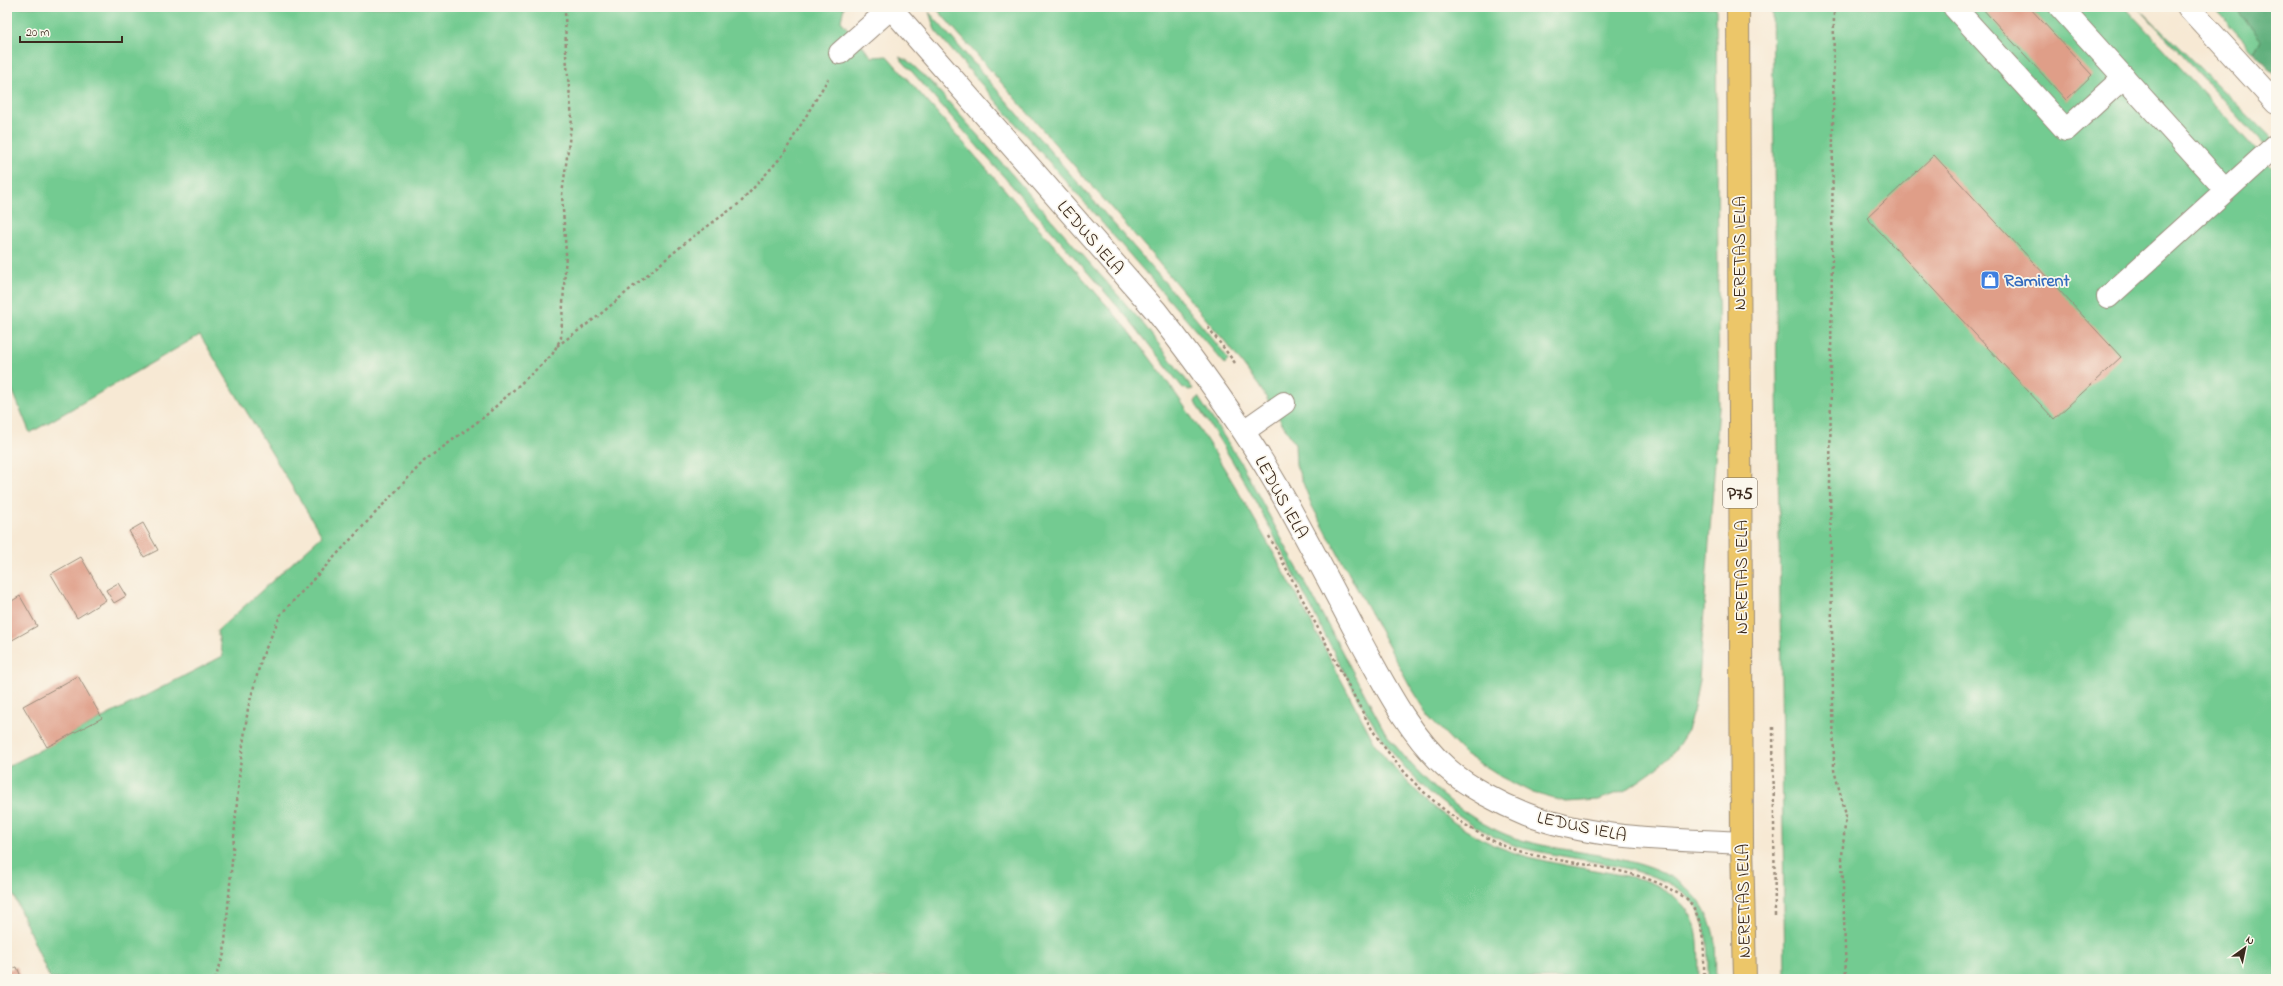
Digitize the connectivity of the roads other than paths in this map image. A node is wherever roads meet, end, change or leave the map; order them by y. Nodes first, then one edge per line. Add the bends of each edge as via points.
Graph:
1 (891, 7) edge
2 (1738, 7) edge
3 (1954, 7) edge
4 (2060, 7) edge
5 (2188, 7) edge
6 (840, 53) road end
7 (2124, 77) junction
8 (2276, 102) edge
9 (2276, 145) edge
10 (2226, 190) junction
11 (2108, 297) dead end
12 (1284, 403) dead end
13 (1244, 431) junction
14 (1742, 843) junction
15 (1745, 979) edge

1 - 6 street
1 - 13 street, LEDUS IELA via 1156,311
2 - 14 main road, NERETAS IELA / P75
3 - 7 street via 2066,130
4 - 7 street
5 - 8 street
7 - 10 street
9 - 10 street
10 - 11 street
12 - 13 street
13 - 14 street, LEDUS IELA via 1276,483 1380,678 1416,734 1448,770 1525,814 1562,826 1637,838
14 - 15 main road, NERETAS IELA / P75

